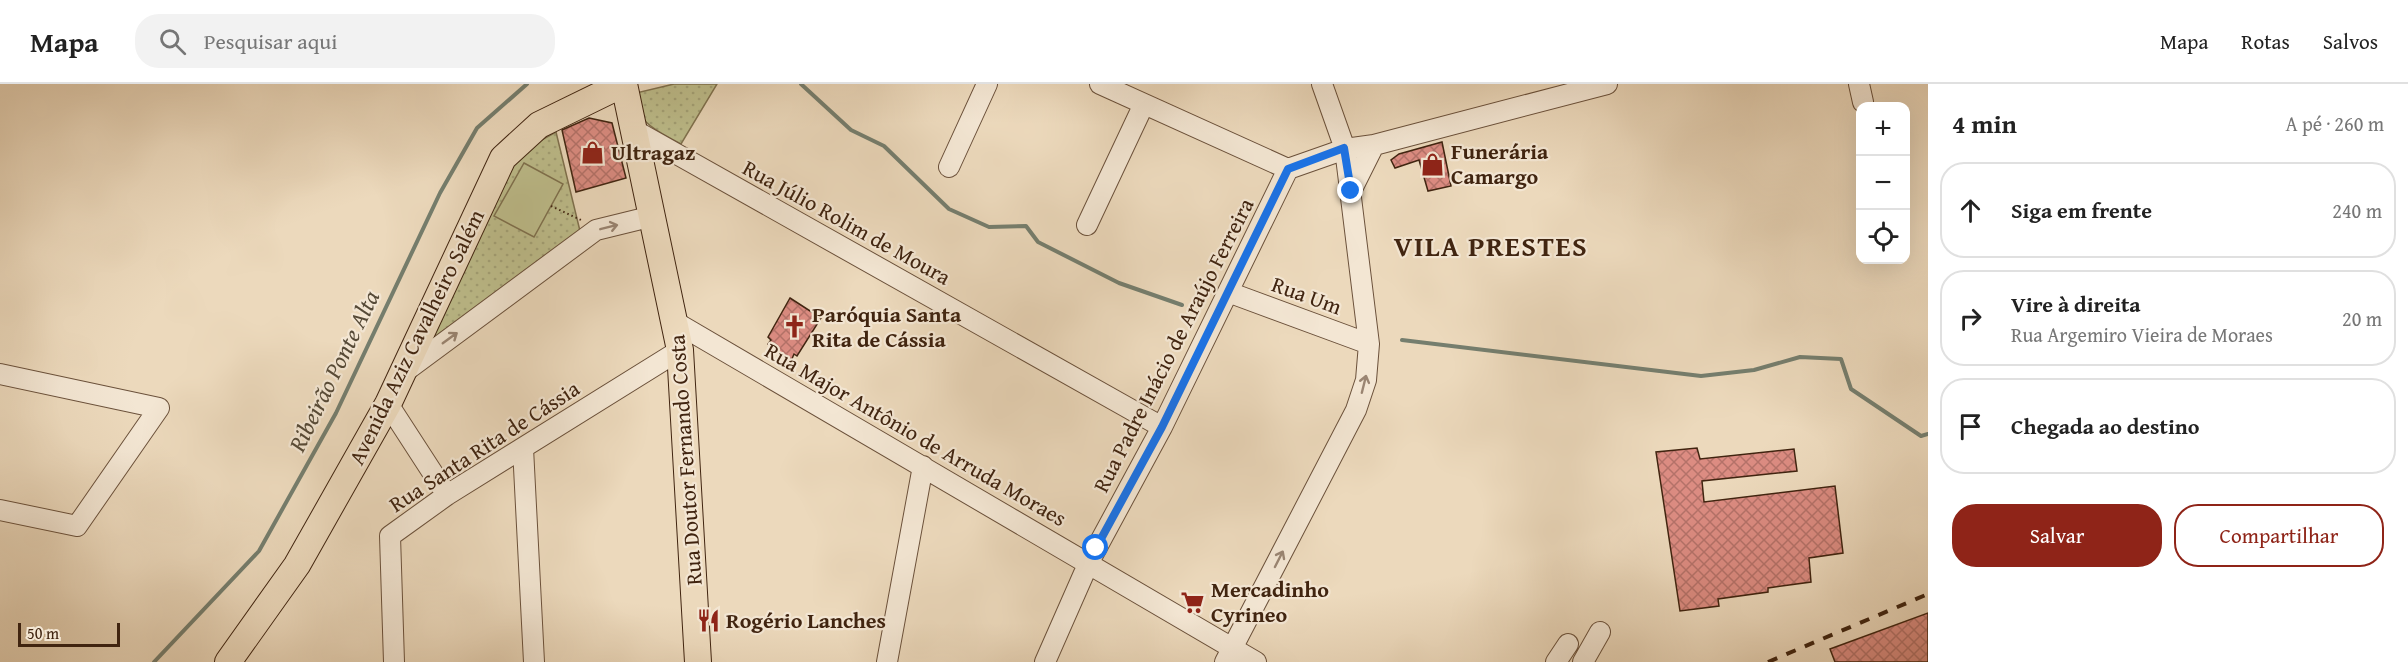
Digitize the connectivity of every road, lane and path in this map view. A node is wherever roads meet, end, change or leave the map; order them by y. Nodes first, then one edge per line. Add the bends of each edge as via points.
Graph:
1 (623, 84) edge
2 (987, 84) edge
3 (1100, 84) edge
4 (1322, 84) edge
5 (1607, 84) edge
6 (1143, 106) junction
7 (634, 130) junction
8 (1374, 145) junction
9 (1344, 148) junction
10 (949, 167) dead end
11 (1288, 169) junction
12 (1351, 191) junction
13 (550, 206) dead end
14 (653, 216) junction
15 (1087, 225) dead end
16 (601, 229) junction
17 (1228, 292) junction
18 (675, 322) junction
19 (1369, 344) junction
20 (680, 350) junction
21 (403, 373) junction
22 (0, 374) edge
23 (388, 404) junction
24 (1162, 427) junction
25 (523, 448) junction
26 (924, 466) junction
27 (447, 495) junction
28 (0, 510) edge
29 (1089, 562) junction
30 (1600, 632) dead end
31 (1568, 644) dead end
32 (1228, 655) edge
33 (228, 662) edge
34 (394, 662) edge
35 (534, 662) edge
36 (698, 662) edge
37 (887, 662) edge
38 (1045, 662) edge
39 (1256, 662) edge
40 (1556, 662) edge
41 (1583, 662) edge

1 - 7 main road, Rua Doutor Fernando Costa
1 - 21 main road, Avenida Aziz Cavalheiro Salém via 539,125 503,158
2 - 10 street
3 - 6 street
4 - 9 street
5 - 8 street
6 - 11 street
6 - 15 street
7 - 14 main road, Rua Doutor Fernando Costa
7 - 24 street, Rua Júlio Rolim de Moura
8 - 9 street
8 - 12 street
9 - 11 street
9 - 12 street
11 - 17 street, Rua Padre Inácio de Araújo Ferreira
12 - 19 street
13 - 16 path
16 -> 14 street
14 - 18 main road, Rua Doutor Fernando Costa
21 -> 16 street
17 - 19 street, Rua Um
17 - 24 street, Rua Padre Inácio de Araújo Ferreira
18 - 20 main road, Rua Doutor Fernando Costa
18 - 26 street, Rua Major Antônio de Arruda Moraes
32 -> 19 street via 1356,410 1366,380
20 - 25 street, Rua Santa Rita de Cássia
20 - 36 main road, Rua Doutor Fernando Costa
21 - 23 main road, Avenida Aziz Cavalheiro Salém
22 - 28 street via 159,408 77,526
23 - 27 street
23 - 33 main road, Avenida Aziz Cavalheiro Salém via 297,565
24 - 29 street, Rua Padre Inácio de Araújo Ferreira
25 - 27 street, Rua Santa Rita de Cássia
25 - 35 street
26 - 29 street, Rua Major Antônio de Arruda Moraes
26 - 37 street
27 - 34 street, Rua Santa Rita de Cássia via 390,536
29 - 32 street, Rua Major Antônio de Arruda Moraes
29 - 38 street, Rua Padre Inácio de Araújo Ferreira
30 - 41 street
31 - 40 street
32 - 39 street, Rua Major Antônio de Arruda Moraes

